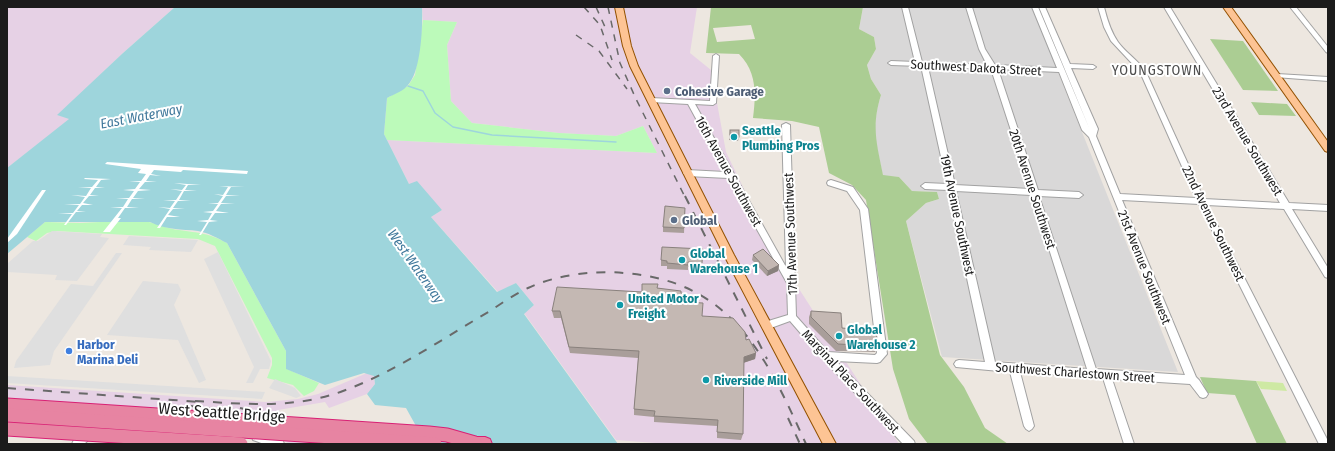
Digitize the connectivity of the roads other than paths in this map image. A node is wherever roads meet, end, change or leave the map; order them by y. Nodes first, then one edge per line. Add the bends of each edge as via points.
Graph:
1 (619, 7) edge
2 (905, 7) edge
3 (969, 7) edge
4 (1035, 7) edge
5 (1042, 7) edge
6 (1101, 7) edge
7 (1167, 7) edge
8 (1227, 7) edge
9 (1293, 7) edge
10 (1328, 51) edge
11 (716, 56) dead end
12 (891, 63) dead end
13 (922, 64) junction
14 (1068, 66) junction
15 (992, 67) junction
16 (1093, 67) dead end
17 (1062, 70) junction
18 (1277, 76) junction
19 (1328, 79) edge
20 (650, 100) junction
21 (690, 102) junction
22 (786, 125) dead end
23 (1092, 136) junction
24 (1328, 149) edge
25 (687, 173) junction
26 (731, 175) junction
27 (831, 183) dead end
28 (925, 186) dead end
29 (951, 188) junction
30 (1034, 192) junction
31 (1079, 195) dead end
32 (1117, 197) junction
33 (1202, 202) junction
34 (1287, 206) junction
35 (1328, 208) edge
36 (1328, 275) edge
37 (791, 283) junction
38 (792, 317) junction
39 (768, 325) junction
40 (826, 356) junction
41 (959, 364) dead end
42 (991, 366) junction
43 (1014, 368) junction
44 (1094, 373) junction
45 (1106, 374) junction
46 (1192, 380) junction
47 (1203, 394) dead end
48 (7, 405) edge
49 (7, 415) edge
50 (7, 420) edge
51 (107, 425) junction
52 (1028, 426) dead end
53 (7, 428) edge
54 (77, 444) edge
55 (236, 444) edge
56 (241, 444) edge
57 (279, 444) edge
58 (435, 444) edge
59 (456, 444) edge
60 (480, 444) edge
61 (830, 444) edge
62 (910, 444) edge
63 (1129, 444) edge
64 (1324, 444) edge

1 - 20 main road via 627,46
2 - 13 street, 19th Avenue Southwest
3 - 15 street, 20th Avenue Southwest via 985,56
4 - 17 street, 21st Avenue Southwest
5 - 14 street, 21st Avenue Southwest
6 - 33 street, 22nd Avenue Southwest via 1116,44 1143,72
7 - 34 street, 23rd Avenue Southwest
8 - 18 main road
9 - 10 street
11 - 21 street, 16th Avenue Southwest via 713,103
12 - 13 street, Southwest Dakota Street
13 - 15 street, Southwest Dakota Street
13 - 29 street, 19th Avenue Southwest
14 - 16 street
14 - 23 street, 21st Avenue Southwest via 1094,129
15 - 17 street, Southwest Dakota Street
15 - 30 street, 20th Avenue Southwest via 996,70
17 - 23 street, 21st Avenue Southwest via 1086,130
18 - 19 street
18 - 24 main road
20 - 21 street
20 - 25 main road
21 - 26 street, 16th Avenue Southwest
22 - 37 street, 17th Avenue Southwest
23 - 32 street, 21st Avenue Southwest
25 - 26 street
25 - 39 main road
26 - 37 street, 16th Avenue Southwest
27 - 40 street via 850,189 864,209 882,354 877,359
28 - 29 street
29 - 30 street
29 - 42 street, 19th Avenue Southwest
30 - 31 street
30 - 44 street, 20th Avenue Southwest
32 - 33 street
32 - 46 street, 21st Avenue Southwest
33 - 34 street
33 - 64 street, 22nd Avenue Southwest
34 - 35 street
34 - 36 street, 23rd Avenue Southwest
37 - 38 street, 17th Avenue Southwest
38 - 39 street
38 - 40 street, Marginal Place Southwest
39 - 61 main road
40 - 62 street, Marginal Place Southwest
41 - 42 street, Southwest Charlestown Street
42 - 43 street, Southwest Charlestown Street
43 - 44 street, Southwest Charlestown Street
43 - 52 street
44 - 45 street, Southwest Charlestown Street
45 - 46 street, Southwest Charlestown Street
45 - 63 street
46 - 47 street, 21st Avenue Southwest
48 - 60 highway, bridge via 429,433
49 - 58 highway, West Seattle Bridge, bridge
50 - 51 street
51 - 54 street via 91,432
51 - 55 street via 129,431 217,438
51 - 57 street via 252,436
53 - 56 highway, bridge
59 - 60 highway

